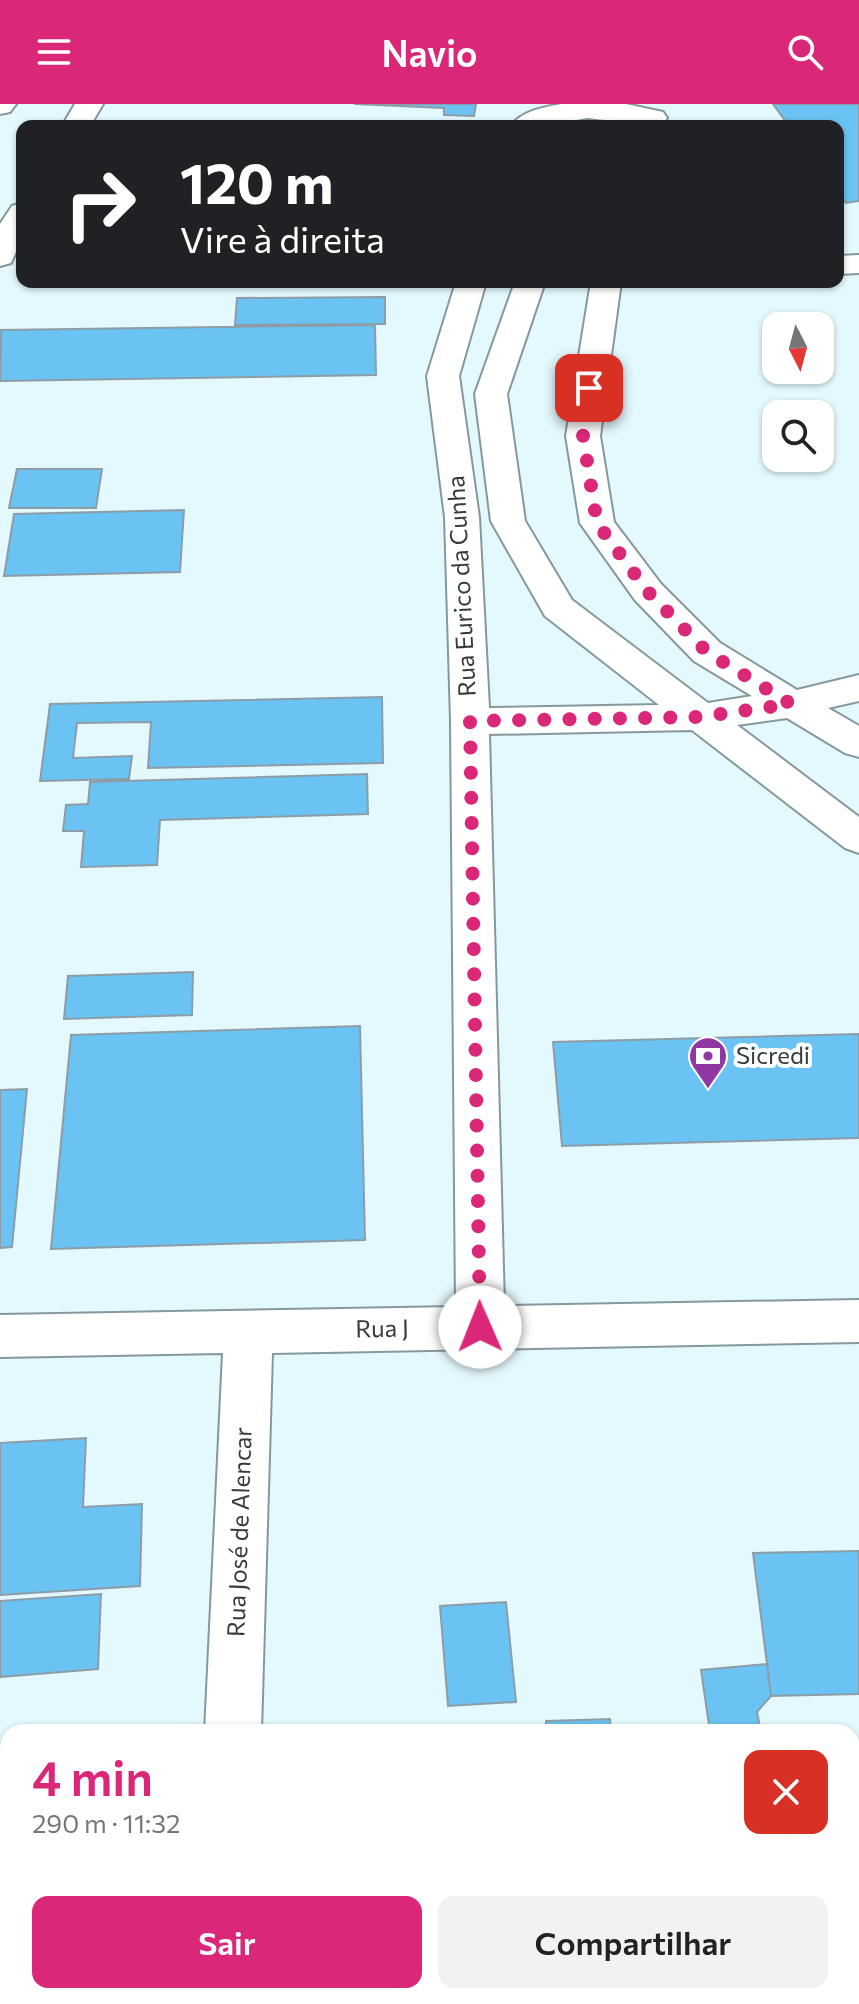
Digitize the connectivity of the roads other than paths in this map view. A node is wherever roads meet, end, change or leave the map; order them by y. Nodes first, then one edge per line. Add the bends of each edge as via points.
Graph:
1 (574, 113) edge
2 (653, 116) edge
3 (533, 120) edge
4 (16, 222) edge
5 (0, 257) edge
6 (469, 288) edge
7 (528, 288) edge
8 (605, 288) edge
9 (462, 517) junction
10 (508, 521) junction
11 (850, 695) edge
12 (791, 704) junction
13 (699, 717) junction
14 (470, 721) junction
15 (859, 744) edge
16 (859, 838) edge
17 (859, 1321) edge
18 (480, 1327) junction
19 (248, 1331) junction
20 (0, 1336) edge
21 (233, 1724) edge

1 - 2 street via 604,107
1 - 3 street via 543,113
4 - 5 street
6 - 9 street, Rua Eurico da Cunha via 443,376
7 - 10 street via 491,394
8 - 12 street via 583,436 597,523 648,592 707,652
9 - 10 street
9 - 14 street, Rua Eurico da Cunha
10 - 13 street via 558,608
11 - 12 street
12 - 13 street
12 - 15 street
13 - 14 street
13 - 16 street
14 - 18 street, Rua Eurico da Cunha
17 - 18 street, Rua J
18 - 19 street, Rua J
19 - 20 street, Rua J
19 - 21 street, Rua José de Alencar

